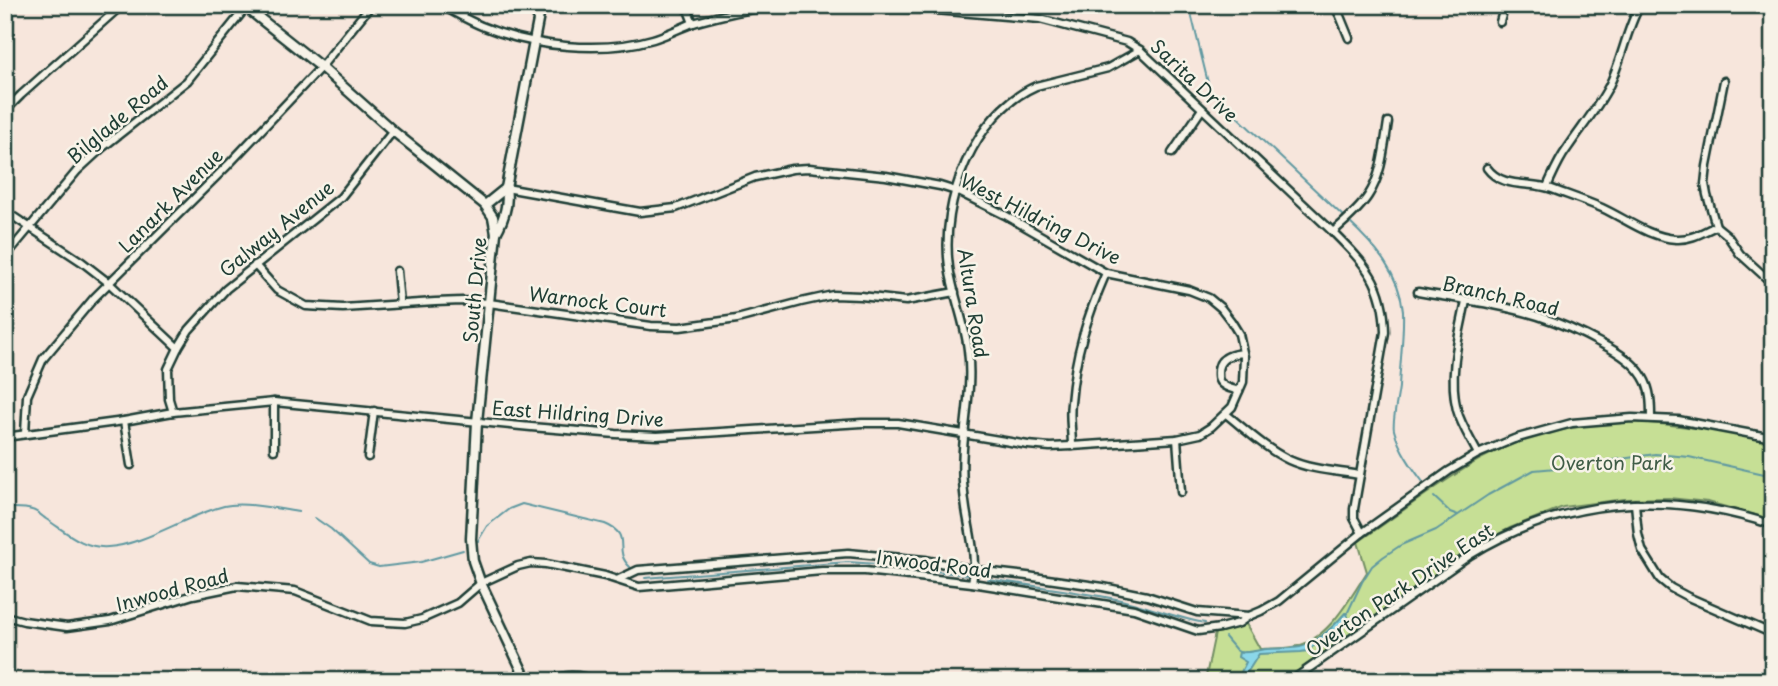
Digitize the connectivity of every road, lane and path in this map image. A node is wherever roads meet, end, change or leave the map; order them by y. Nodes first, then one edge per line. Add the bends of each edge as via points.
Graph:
1 (122, 5) edge
2 (371, 5) edge
3 (441, 5) edge
4 (541, 5) edge
5 (686, 5) edge
6 (1334, 5) edge
7 (1503, 5) edge
8 (1640, 5) edge
9 (246, 6) edge
10 (923, 7) edge
11 (1500, 22) dead end
12 (693, 23) junction
13 (1349, 38) dead end
14 (534, 41) junction
15 (1140, 50) junction
16 (321, 67) junction
17 (1724, 81) dead end
18 (1202, 109) junction
19 (5, 111) edge
20 (1388, 122) dead end
21 (393, 131) junction
22 (1172, 153) dead end
23 (1488, 168) dead end
24 (1547, 187) junction
25 (506, 188) junction
26 (956, 191) junction
27 (485, 205) junction
28 (5, 211) edge
29 (1716, 226) junction
30 (30, 228) junction
31 (1333, 232) junction
32 (496, 233) junction
33 (5, 257) edge
34 (255, 265) junction
35 (397, 271) dead end
36 (1106, 273) junction
37 (109, 284) junction
38 (1773, 284) edge
39 (955, 292) junction
40 (1418, 292) dead end
41 (1466, 301) junction
42 (489, 303) junction
43 (400, 304) junction
44 (177, 348) junction
45 (1243, 353) junction
46 (1239, 391) junction
47 (274, 402) junction
48 (374, 411) junction
49 (173, 412) junction
50 (1226, 414) junction
51 (1651, 418) junction
52 (124, 421) junction
53 (477, 422) junction
54 (964, 433) junction
55 (25, 435) junction
56 (5, 437) edge
57 (1773, 438) edge
58 (1178, 439) junction
59 (1072, 446) junction
60 (274, 450) dead end
61 (1478, 454) junction
62 (368, 457) dead end
63 (131, 465) dead end
64 (1360, 475) junction
65 (1181, 492) dead end
66 (1635, 504) junction
67 (1773, 525) edge
68 (1362, 533) junction
69 (638, 570) junction
70 (975, 570) junction
71 (619, 579) junction
72 (481, 583) junction
73 (972, 583) junction
74 (639, 587) junction
75 (1218, 614) junction
76 (5, 616) edge
77 (1249, 616) junction
78 (1220, 628) junction
79 (1773, 634) edge
80 (527, 681) edge
81 (544, 681) edge
82 (598, 681) edge
83 (1291, 681) edge

1 - 19 street
2 - 16 street, Lanark Avenue
3 - 14 street, Sarita Drive via 482,27
4 - 14 street
5 - 12 street
6 - 13 street
7 - 11 street
8 - 24 street via 1599,105 1566,150
9 - 16 street, South Drive
9 - 30 street, Bilglade Road via 187,81 77,171
10 - 12 street, Sarita Drive via 768,6
10 - 15 street, Sarita Drive via 1040,19 1127,42
12 - 14 street, Sarita Drive via 630,45 581,47
14 - 25 street
15 - 18 street, Sarita Drive
15 - 26 street, Altura Road via 1108,68 1027,90 990,122 976,141
16 - 21 street, South Drive
16 - 37 street, Lanark Avenue
17 - 29 street via 1705,184
18 - 22 street
18 - 31 street, Sarita Drive
20 - 31 street via 1369,195
21 - 27 street, South Drive
21 - 34 street, Galway Avenue via 341,197
23 - 24 street via 1506,181
24 - 29 street via 1652,235 1690,238
25 - 26 street, West Hildring Drive via 640,212 676,208 772,172 809,168 886,176
25 - 27 street
25 - 32 street via 503,220
26 - 36 street, West Hildring Drive
26 - 39 street, Altura Road via 948,242
27 - 32 street, South Drive
28 - 30 street
29 - 38 street
30 - 33 street, Bilglade Road
30 - 37 street
31 - 64 street, Sarita Drive via 1371,274 1384,309 1385,332
32 - 42 street, South Drive
34 - 43 street, Warnock Court via 277,290 306,306
34 - 44 street, Galway Avenue via 204,312
35 - 43 street
36 - 45 street, West Hildring Drive via 1209,298 1231,321
36 - 59 street via 1077,351 1070,405
37 - 44 street
37 - 55 street, Lanark Avenue via 43,359 27,396
39 - 42 street, Warnock Court via 906,301 832,295 737,319 680,327 650,327
39 - 54 street, Altura Road via 969,351
40 - 41 street, Branch Road
41 - 51 street, Branch Road via 1545,318 1622,355 1644,378
41 - 61 street via 1453,379 1457,411
42 - 43 street, Warnock Court
42 - 53 street, South Drive
44 - 49 street, Galway Avenue via 167,382
45 - 46 street, West Hildring Drive
45 - 46 street via 1224,358 1218,367 1223,385
46 - 50 street, West Hildring Drive
47 - 48 street, East Hildring Drive
47 - 49 street, East Hildring Drive
47 - 60 street
48 - 53 street, East Hildring Drive
48 - 62 street
49 - 52 street, East Hildring Drive
50 - 58 street, East Hildring Drive via 1200,433
50 - 64 street via 1292,461
51 - 57 street, Inwood Road
51 - 61 street, Inwood Road via 1572,424
52 - 55 street, East Hildring Drive
52 - 63 street
53 - 54 street, East Hildring Drive via 657,436 862,423 898,423
53 - 72 street, South Drive via 471,539
54 - 59 street, East Hildring Drive via 1028,445
54 - 70 street, Altura Road via 962,466
55 - 56 street, East Hildring Drive
58 - 59 street, East Hildring Drive
58 - 65 street
61 - 68 street, Inwood Road
64 - 68 street, Sarita Drive via 1354,514
66 - 67 street, Overton Park Drive East via 1709,508
66 - 79 street via 1639,542 1660,579 1688,597
66 - 83 street, Overton Park Drive East via 1562,515 1492,542
68 - 77 street, Inwood Road via 1279,601
69 - 70 street, Inwood Road via 848,553
69 - 71 street, Inwood Road
69 - 74 street
70 - 73 street, Altura Road
70 - 75 street, Inwood Road via 1103,587
71 - 72 street, Inwood Road via 531,563
71 - 74 street, Inwood Road
72 - 76 street, Inwood Road via 458,603 405,623 371,621 295,591 237,586 110,621 67,627
72 - 80 street, South Drive
73 - 74 street, Inwood Road via 822,571
73 - 78 street, Inwood Road via 1134,609 1198,631
75 - 77 street, Inwood Road
75 - 78 street
77 - 78 street, Inwood Road
81 - 82 street via 565,675

